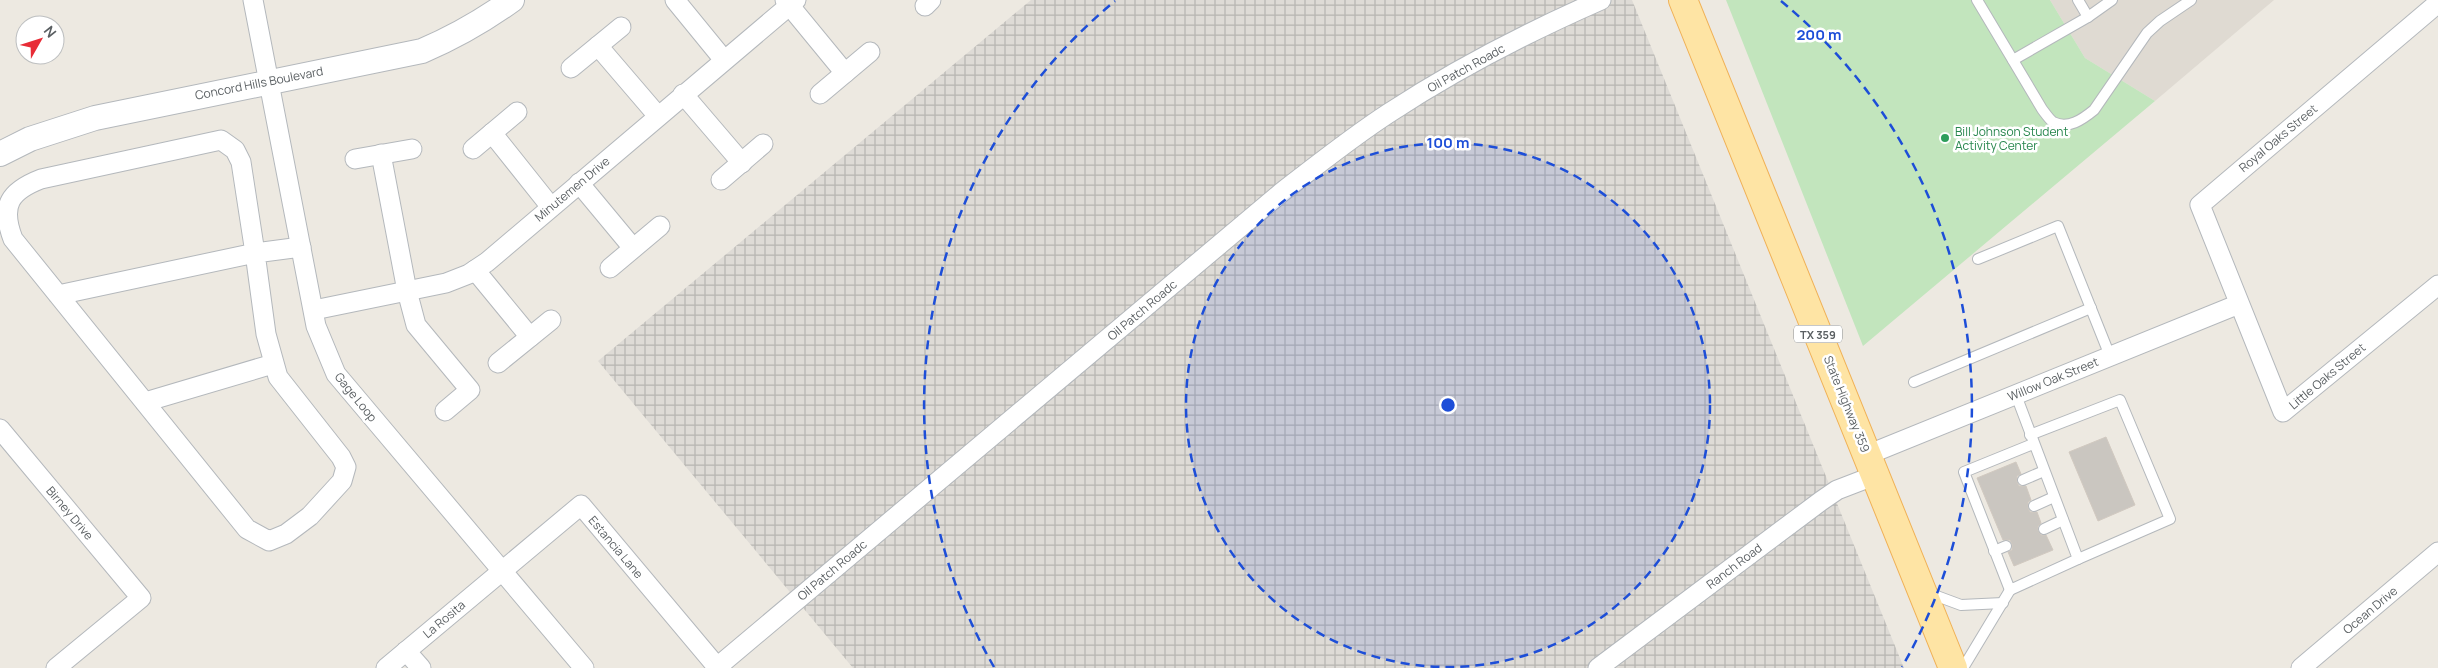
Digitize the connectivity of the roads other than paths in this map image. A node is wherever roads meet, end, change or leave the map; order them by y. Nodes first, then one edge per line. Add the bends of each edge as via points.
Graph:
1 (253, 0) edge
2 (512, 0) edge
3 (675, 0) edge
4 (1601, 0) edge
5 (1684, 0) edge
6 (1977, 0) edge
7 (2078, 0) edge
8 (2112, 0) edge
9 (2191, 0) edge
10 (790, 2) edge
11 (2438, 3) edge
12 (2088, 17) junction
13 (621, 26) dead end
14 (598, 46) junction
15 (870, 52) dead end
16 (724, 60) junction
17 (2013, 60) junction
18 (571, 68) dead end
19 (845, 73) junction
20 (268, 81) junction
21 (684, 94) junction
22 (820, 94) dead end
23 (517, 112) dead end
24 (658, 116) junction
25 (492, 133) junction
26 (764, 144) dead end
27 (412, 149) dead end
28 (473, 149) dead end
29 (0, 154) edge
30 (381, 154) junction
31 (355, 159) dead end
32 (742, 163) junction
33 (721, 180) dead end
34 (579, 183) junction
35 (552, 207) junction
36 (660, 226) dead end
37 (301, 247) junction
38 (633, 248) junction
39 (255, 253) junction
40 (1978, 259) dead end
41 (610, 268) dead end
42 (475, 270) junction
43 (2438, 285) edge
44 (407, 291) junction
45 (58, 294) junction
46 (2239, 304) junction
47 (2091, 308) junction
48 (314, 310) junction
49 (551, 320) dead end
50 (530, 337) junction
51 (2110, 356) junction
52 (273, 364) junction
53 (498, 364) dead end
54 (1914, 382) dead end
55 (2016, 394) junction
56 (144, 402) junction
57 (445, 411) dead end
58 (0, 428) edge
59 (2032, 440) junction
60 (1872, 465) junction
61 (2044, 471) junction
62 (2023, 480) dead end
63 (1985, 497) dead end
64 (2054, 497) junction
65 (1975, 501) junction
66 (2034, 506) dead end
67 (2063, 520) junction
68 (1996, 522) dead end
69 (1985, 527) junction
70 (2044, 529) dead end
71 (2006, 546) dead end
72 (1994, 551) junction
73 (2438, 552) edge
74 (2078, 559) junction
75 (502, 570) junction
76 (1922, 590) junction
77 (2010, 590) junction
78 (2003, 603) junction
79 (406, 651) junction
80 (56, 668) edge
81 (386, 668) edge
82 (421, 668) edge
83 (584, 668) edge
84 (717, 668) edge
85 (1598, 668) edge
86 (1953, 668) edge
87 (1963, 668) edge
88 (2301, 668) edge

1 - 20 street, Gage Loop
2 - 20 street, Concord Hills Boulevard via 467,30 422,50
3 - 16 street
4 - 84 street, Oil Patch Roadc via 1531,32 1435,84 1345,144 1274,198
5 - 60 main road, State Highway 359 / TX 359
6 - 17 lane
7 - 12 lane
8 - 12 lane
9 - 17 lane via 2147,33 2094,110 2076,122 2053,122
10 - 16 street, Minutemen Drive
10 - 19 street
11 - 46 street, Royal Oaks Street via 2200,205
12 - 17 lane
13 - 14 street
14 - 18 street
14 - 24 street
15 - 19 street
16 - 21 street, Minutemen Drive
19 - 22 street
20 - 29 street, Concord Hills Boulevard via 95,118 30,139
20 - 37 street, Gage Loop
21 - 24 street, Minutemen Drive
21 - 32 street
23 - 25 street
24 - 34 street, Minutemen Drive
25 - 28 street
25 - 35 street
26 - 32 street
27 - 30 street
30 - 31 street
30 - 44 street
32 - 33 street
34 - 35 street, Minutemen Drive
34 - 38 street
35 - 42 street, Minutemen Drive
36 - 38 street
37 - 39 street
37 - 48 street, Gage Loop
38 - 41 street
39 - 45 street
39 - 45 street via 241,162 235,150 221,140 20,187 10,197 6,227 12,239
39 - 52 street
40 - 47 lane via 2058,226
42 - 44 street, Minutemen Drive via 446,283
42 - 50 street
43 - 46 street, Little Oaks Street via 2283,412
44 - 48 street, Minutemen Drive
44 - 57 street via 416,324 470,390
45 - 56 street
46 - 51 street, Willow Oak Street
47 - 51 lane
47 - 54 lane
48 - 75 street, Gage Loop via 324,349 336,374
49 - 50 street
50 - 53 street
51 - 55 street, Willow Oak Street
52 - 56 street
52 - 56 street via 278,377 346,467 342,481 310,516 286,534 268,541 248,529
55 - 59 lane
55 - 60 street, Willow Oak Street
58 - 80 street, Birney Drive via 141,598
59 - 61 lane
59 - 65 lane via 1964,472
59 - 74 lane via 2120,400 2170,519
60 - 76 main road, State Highway 359 / TX 359
60 - 85 street, Ranch Road
61 - 62 lane
61 - 64 lane
63 - 65 lane
64 - 66 lane
64 - 67 lane
65 - 69 lane
67 - 70 lane
67 - 74 lane
68 - 69 lane
69 - 72 lane
71 - 72 lane
72 - 77 lane
73 - 88 street, Ocean Drive
74 - 77 lane
75 - 79 street, La Rosita
75 - 83 street, Gage Loop
75 - 84 street, Estancia Lane via 581,505
76 - 78 lane via 1962,605
76 - 86 main road, State Highway 359 / TX 359
77 - 78 lane
78 - 87 lane
79 - 81 street, La Rosita
79 - 82 street

